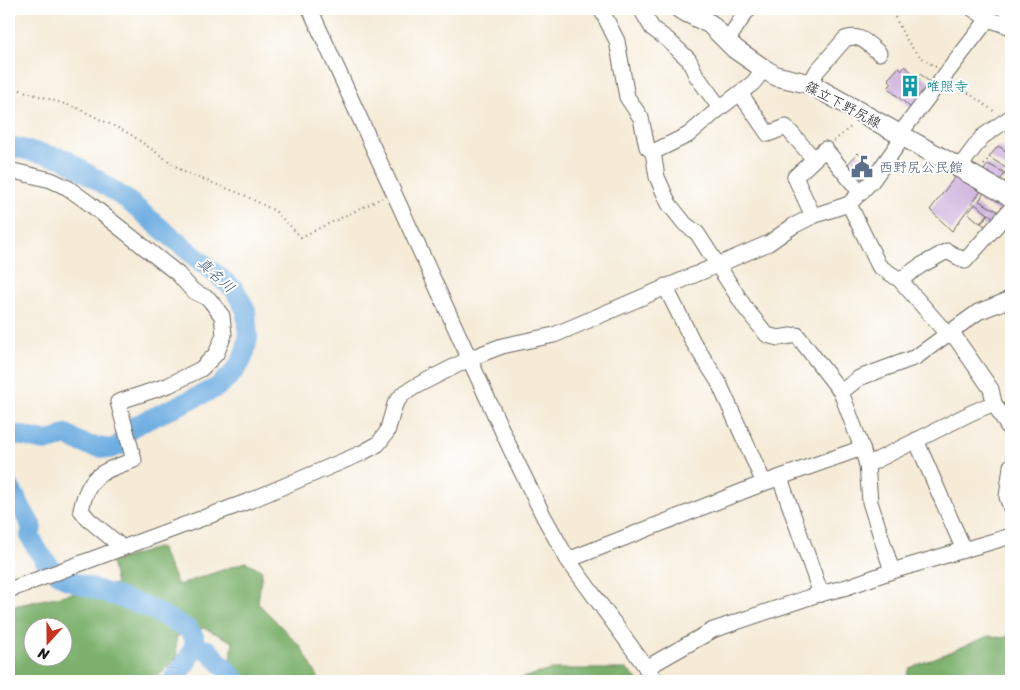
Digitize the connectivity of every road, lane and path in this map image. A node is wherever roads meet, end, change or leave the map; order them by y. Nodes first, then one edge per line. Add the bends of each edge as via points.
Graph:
1 (310, 9) edge
2 (602, 9) edge
3 (641, 9) edge
4 (680, 9) edge
5 (750, 9) edge
6 (973, 9) edge
7 (1004, 9) edge
8 (1011, 12) edge
9 (707, 16) edge
10 (895, 17) dead end
11 (988, 19) junction
12 (1011, 27) edge
13 (727, 41) junction
14 (879, 53) dead end
15 (9, 65) edge
16 (764, 69) junction
17 (946, 74) junction
18 (810, 84) junction
19 (740, 93) junction
20 (720, 108) junction
21 (864, 115) junction
22 (1009, 118) edge
23 (901, 136) junction
24 (653, 152) junction
25 (819, 154) junction
26 (959, 168) junction
27 (9, 170) edge
28 (394, 192) junction
29 (861, 193) junction
30 (1011, 197) edge
31 (849, 204) junction
32 (1011, 209) edge
33 (812, 216) junction
34 (719, 266) junction
35 (900, 280) junction
36 (665, 286) junction
37 (1011, 296) edge
38 (948, 335) junction
39 (471, 358) junction
40 (841, 392) junction
41 (994, 402) junction
42 (1011, 432) edge
43 (916, 440) junction
44 (862, 448) junction
45 (867, 465) junction
46 (1011, 466) edge
47 (780, 478) junction
48 (764, 482) junction
49 (1011, 508) edge
50 (1011, 536) edge
51 (120, 548) junction
52 (964, 550) junction
53 (568, 560) junction
54 (892, 570) junction
55 (9, 590) edge
56 (821, 594) junction
57 (646, 668) junction
58 (656, 681) edge

1 - 28 street
2 - 24 street via 617,42 627,97 641,118 647,147
3 - 20 street via 652,28 688,60
4 - 9 main road, 篠立下野尻線
5 - 13 street
6 - 11 street
7 - 8 street
9 - 13 main road, 篠立下野尻線
10 - 17 path via 912,48
11 - 12 street
11 - 17 street
13 - 16 main road, 篠立下野尻線
14 - 18 street via 851,36 817,71
15 - 28 path via 14,88 77,108 130,134 184,172 275,211 301,237
16 - 18 main road, 篠立下野尻線 via 776,76
16 - 19 street
17 - 22 path
17 - 23 street
18 - 21 main road, 篠立下野尻線
19 - 20 street
19 - 25 street via 768,134 786,126
20 - 24 street via 688,135
21 - 23 main road, 篠立下野尻線
21 - 25 path
22 - 26 street via 982,137
23 - 26 main road, 篠立下野尻線
23 - 29 street via 887,163
24 - 34 street via 657,177 669,204 697,234
25 - 29 street
25 - 33 street via 795,178
26 - 30 main road, 篠立下野尻線
27 - 51 street via 68,188 178,274 193,291 209,299 222,316 224,335 219,348 201,369 169,385 118,402 134,460 93,480 84,493 81,510
28 - 39 street
29 - 31 street
31 - 33 street
31 - 35 street via 879,266
32 - 35 street via 964,261 947,251
33 - 34 street via 769,243
34 - 36 street
34 - 40 street via 767,335 778,338 797,335
35 - 38 street
36 - 39 street via 554,335 502,346
36 - 48 street via 693,342 718,381
37 - 38 street via 978,312
38 - 40 street via 916,357 859,378
38 - 41 street via 955,337 974,363 991,388
39 - 51 street via 403,394 395,404 387,432 378,444 362,453 249,501
39 - 53 street via 544,517
40 - 44 street
41 - 42 street
41 - 43 street
43 - 45 street
43 - 52 street
44 - 45 street
44 - 47 street
45 - 54 street via 870,502
46 - 49 street via 1007,497
47 - 48 street
47 - 56 street
48 - 53 street
50 - 52 street
51 - 55 street
52 - 54 street
53 - 57 street
54 - 56 street
56 - 57 street via 713,630
57 - 58 street

